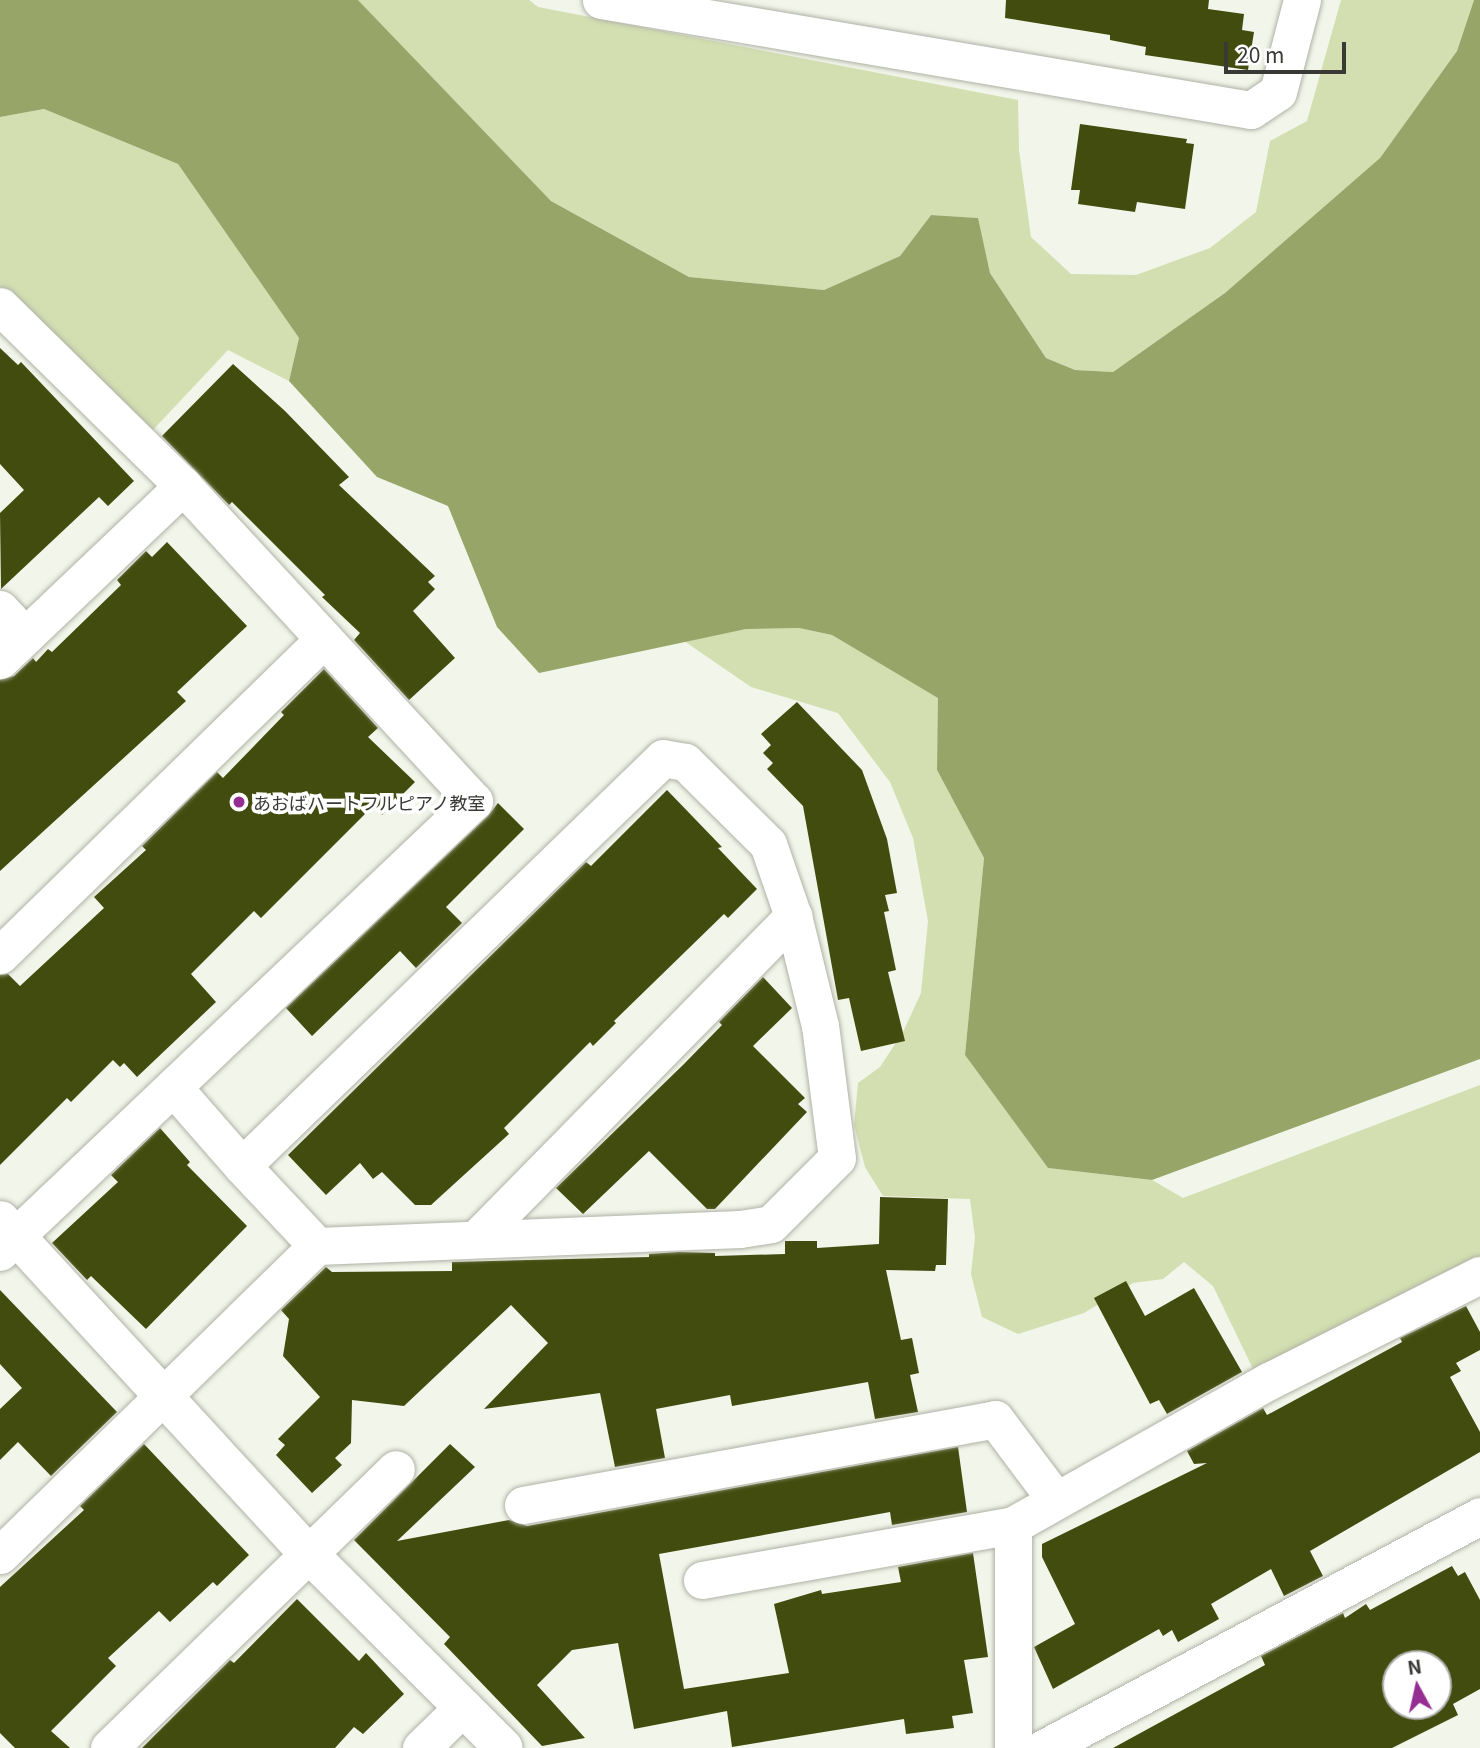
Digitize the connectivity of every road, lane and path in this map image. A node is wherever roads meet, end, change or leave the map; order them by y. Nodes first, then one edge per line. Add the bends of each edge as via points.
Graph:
1 (601, 0) edge
2 (1302, 0) edge
3 (0, 306) edge
4 (183, 486) junction
5 (0, 609) edge
6 (324, 639) junction
7 (13, 648) edge
8 (793, 916) junction
9 (0, 955) edge
10 (173, 1087) junction
11 (242, 1166) junction
12 (5, 1236) edge
13 (476, 1239) junction
14 (317, 1246) junction
15 (1480, 1276) edge
16 (161, 1396) junction
17 (396, 1469) dead end
18 (1055, 1499) junction
19 (523, 1505) dead end
20 (1480, 1516) edge
21 (1013, 1525) junction
22 (308, 1553) junction
23 (0, 1555) edge
24 (702, 1580) dead end
25 (463, 1707) junction
26 (108, 1748) edge
27 (421, 1748) edge
28 (504, 1748) edge
29 (1013, 1748) edge
30 (1044, 1748) edge

1 - 2 street via 1251,110 1278,92
3 - 4 street
4 - 6 street
4 - 7 street
5 - 7 street
6 - 9 street
6 - 10 street via 474,801
8 - 11 street via 768,844 685,762 663,758
8 - 13 street
8 - 13 street via 820,1026 837,1158 771,1224
10 - 11 street
10 - 12 street
11 - 14 street
12 - 16 street
13 - 14 street
14 - 16 street
15 - 18 street via 1269,1381
16 - 22 street
16 - 23 street
17 - 22 street
18 - 19 street via 995,1419
18 - 21 street
20 - 30 street
21 - 24 street
21 - 29 street
22 - 25 street
22 - 26 street
25 - 27 street
25 - 28 street

